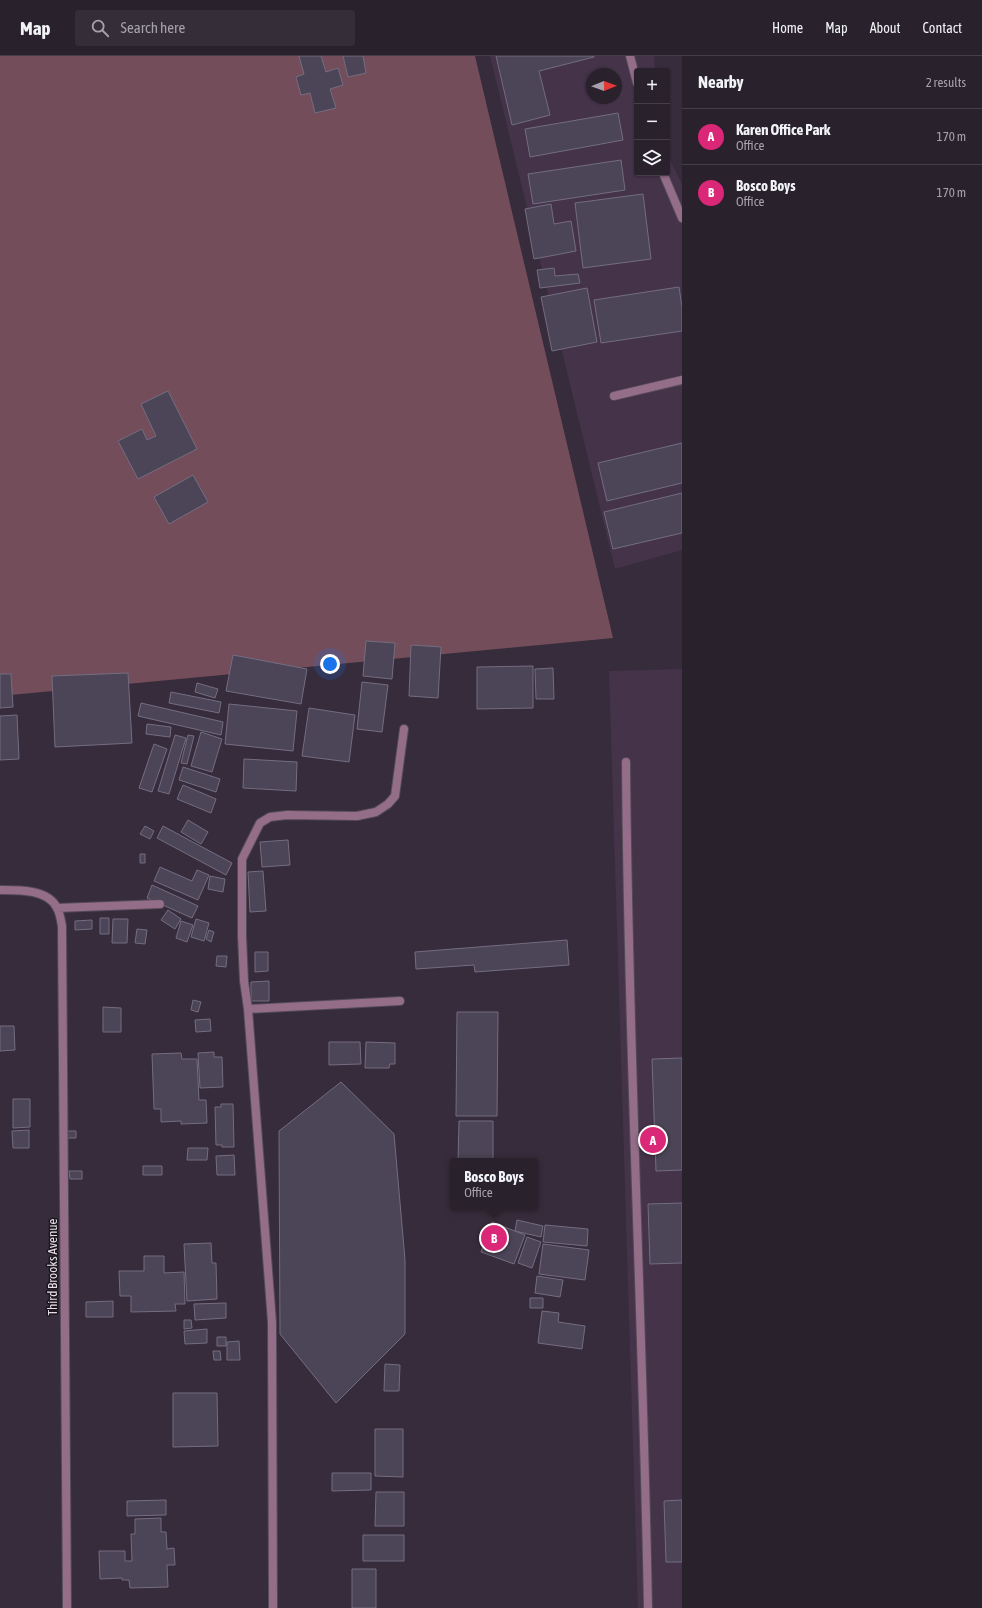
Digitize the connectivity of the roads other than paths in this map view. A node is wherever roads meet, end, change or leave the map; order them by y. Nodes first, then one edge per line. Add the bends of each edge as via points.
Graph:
1 (630, 56) edge
2 (634, 71) edge
3 (664, 176) edge
4 (682, 218) edge
5 (682, 380) edge
6 (614, 396) dead end
7 (404, 729) dead end
8 (626, 762) dead end
9 (0, 890) edge
10 (160, 904) dead end
11 (57, 908) junction
12 (400, 1001) dead end
13 (248, 1009) junction
14 (67, 1608) edge
15 (273, 1608) edge
16 (648, 1608) edge

1 - 2 street
3 - 4 street
5 - 6 street
7 - 13 street via 395,796 376,812 357,816 287,815 270,817 260,823 242,859 243,974
8 - 16 street via 627,899
9 - 11 street via 34,892 49,898
10 - 11 street
11 - 14 street, Third Brooks Avenue via 62,926
12 - 13 street
13 - 15 street via 272,1322

